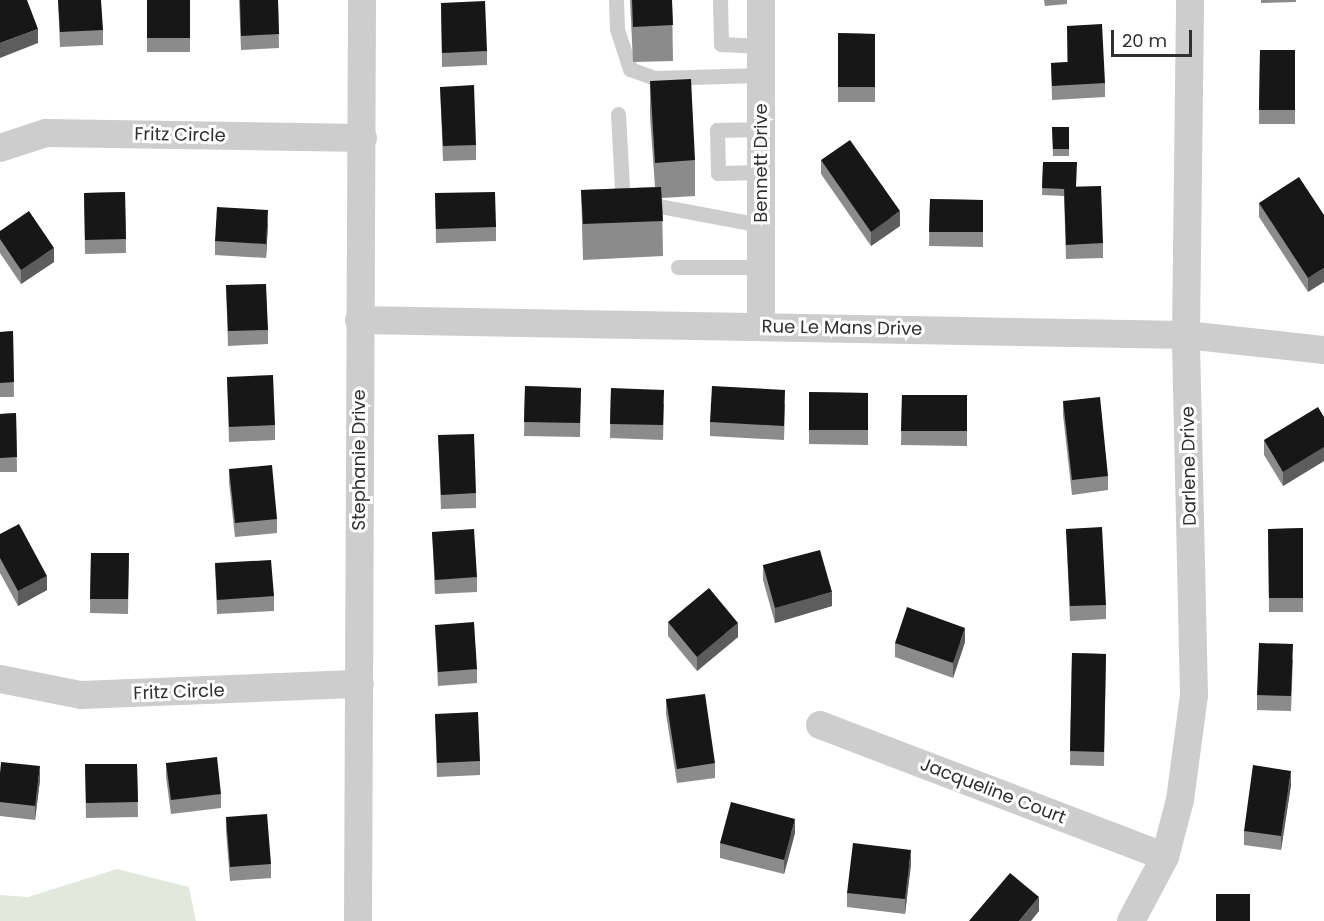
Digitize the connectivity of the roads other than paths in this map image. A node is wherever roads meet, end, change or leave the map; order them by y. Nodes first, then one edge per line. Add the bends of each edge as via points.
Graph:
1 (362, 0) edge
2 (616, 0) edge
3 (720, 0) edge
4 (761, 0) edge
5 (1190, 0) edge
6 (761, 46) junction
7 (761, 75) junction
8 (618, 114) dead end
9 (761, 129) junction
10 (363, 138) junction
11 (0, 148) edge
12 (761, 172) junction
13 (761, 225) junction
14 (678, 267) dead end
15 (761, 267) junction
16 (359, 320) junction
17 (761, 326) junction
18 (1186, 335) junction
19 (1324, 350) edge
20 (0, 680) edge
21 (360, 684) junction
22 (820, 725) dead end
23 (1165, 857) junction
24 (358, 921) edge
25 (1131, 921) edge

1 - 10 street, Stephanie Drive
2 - 7 lane via 617,29 630,69 655,78
3 - 6 lane via 721,44
4 - 6 street, Bennett Drive
5 - 18 street, Darlene Drive
6 - 7 street, Bennett Drive
7 - 9 street, Bennett Drive
8 - 13 lane via 623,207 659,206
9 - 12 street, Bennett Drive
9 - 12 lane via 717,130 717,173
10 - 11 street, Fritz Circle via 46,133
10 - 16 street, Stephanie Drive
12 - 13 street, Bennett Drive
13 - 15 street, Bennett Drive
14 - 15 lane
15 - 17 street, Bennett Drive
16 - 17 street, Rue Le Mans Drive
16 - 21 street, Stephanie Drive
17 - 18 street, Rue Le Mans Drive
18 - 19 street, Rue Le Mans Drive
18 - 23 street, Darlene Drive via 1194,695 1180,800
20 - 21 street, Fritz Circle via 81,695
21 - 24 street, Stephanie Drive
22 - 23 street, Jacqueline Court
23 - 25 street, Darlene Drive

